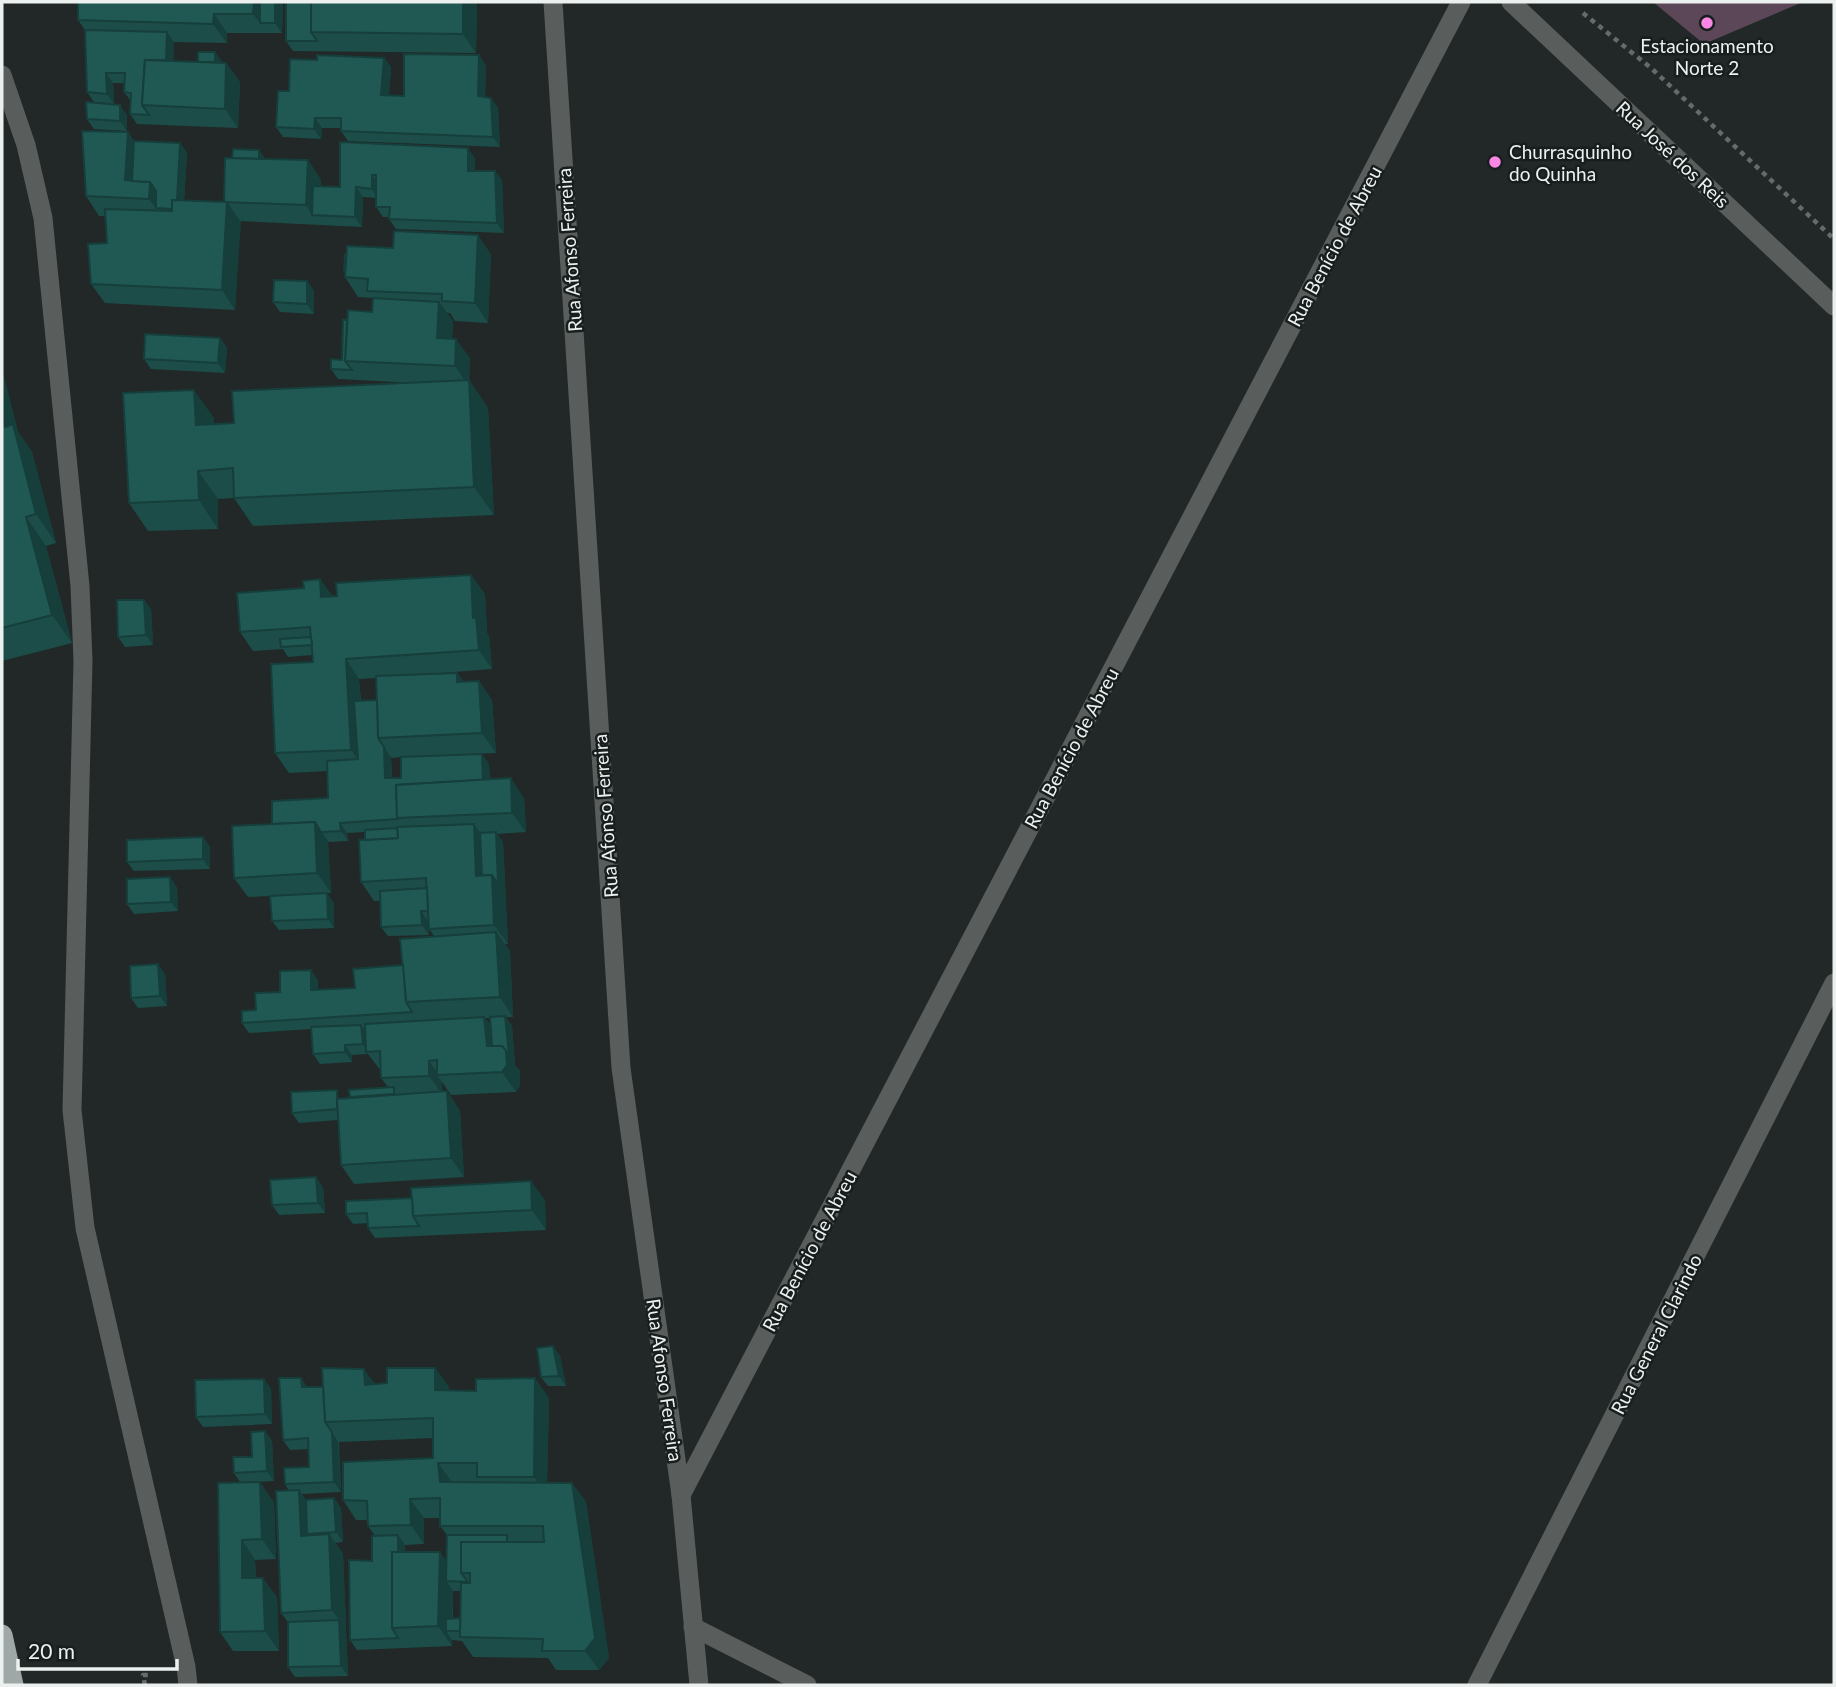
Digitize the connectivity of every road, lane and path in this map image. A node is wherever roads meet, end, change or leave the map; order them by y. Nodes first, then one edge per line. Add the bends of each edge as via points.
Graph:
1 (553, 2) edge
2 (1461, 2) edge
3 (1511, 2) edge
4 (1579, 10) dead end
5 (2, 75) edge
6 (1834, 239) edge
7 (1834, 306) edge
8 (1834, 982) edge
9 (681, 1495) junction
10 (693, 1627) junction
11 (2, 1635) edge
12 (13, 1685) edge
13 (188, 1685) edge
14 (699, 1685) edge
15 (807, 1685) edge
16 (1477, 1685) edge

1 - 9 street, Rua Afonso Ferreira via 621,1068
2 - 9 street, Rua Benício de Abreu
3 - 7 street, Rua José dos Reis
4 - 6 path via 1651,68
5 - 13 street via 26,145 43,218 80,586 83,661 72,1111 85,1228
8 - 16 street, Rua General Clarindo
9 - 10 street, Rua Afonso Ferreira
10 - 14 street, Rua Afonso Ferreira
10 - 15 street
11 - 12 highway

